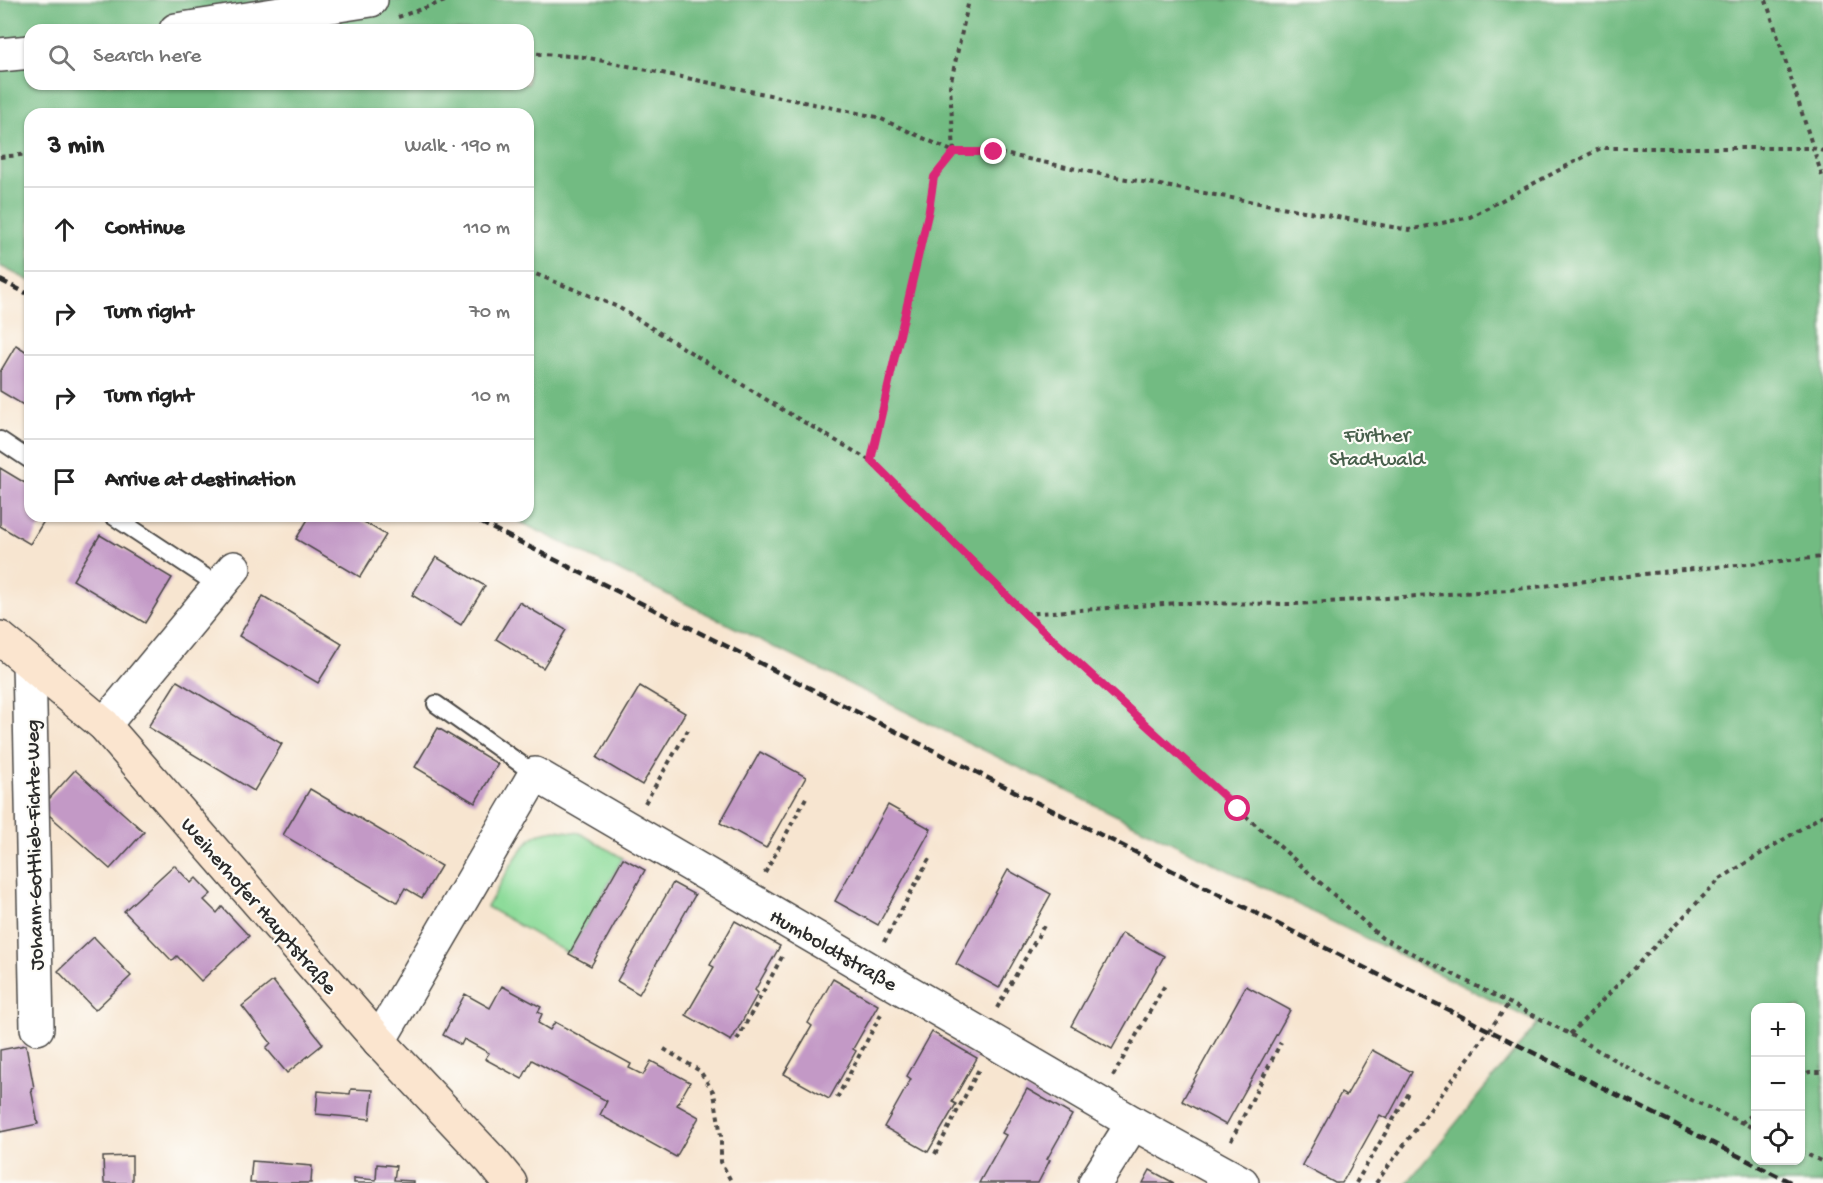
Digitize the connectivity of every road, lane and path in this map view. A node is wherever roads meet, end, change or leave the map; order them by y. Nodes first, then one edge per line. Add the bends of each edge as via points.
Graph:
1 (371, 0) edge
2 (969, 0) edge
3 (1766, 0) edge
4 (215, 24) edge
5 (24, 53) edge
6 (534, 53) edge
7 (0, 55) edge
8 (1813, 148) junction
9 (1823, 151) edge
10 (954, 152) junction
11 (24, 155) edge
12 (0, 157) edge
13 (1823, 179) edge
14 (534, 273) edge
15 (0, 440) edge
16 (24, 456) edge
17 (871, 460) junction
18 (124, 522) edge
19 (1823, 557) edge
20 (226, 577) joint
21 (1025, 614) junction
22 (0, 638) edge
23 (30, 663) junction
24 (436, 704) dead end
25 (104, 725) junction
26 (688, 730) dead end
27 (535, 774) junction
28 (808, 795) dead end
29 (1823, 815) edge
30 (630, 830) junction
31 (929, 859) dead end
32 (750, 900) junction
33 (1046, 922) dead end
34 (798, 928) junction
35 (869, 969) junction
36 (897, 985) junction
37 (1165, 985) dead end
38 (1510, 1002) junction
39 (37, 1028) dead end
40 (1570, 1034) junction
41 (987, 1038) junction
42 (737, 1040) dead end
43 (379, 1041) junction
44 (1281, 1042) dead end
45 (664, 1048) dead end
46 (1823, 1072) edge
47 (1805, 1075) edge
48 (1408, 1093) dead end
49 (837, 1098) dead end
50 (1097, 1102) junction
51 (1751, 1115) edge
52 (1741, 1122) junction
53 (1133, 1124) junction
54 (1751, 1128) edge
55 (1805, 1153) edge
56 (935, 1154) dead end
57 (1823, 1162) edge
58 (1229, 1176) edge
59 (510, 1183) edge
60 (732, 1183) edge
61 (1095, 1183) edge
62 (1356, 1183) edge
63 (1376, 1183) edge

1 - 4 street
2 - 10 path via 950,86
3 - 8 path
5 - 7 street
6 - 10 path via 584,57 877,117
8 - 9 path
8 - 10 path via 1600,148 1470,217 1409,230 994,152
8 - 13 path
10 - 17 path via 934,177
11 - 12 path
14 - 17 path via 618,307
15 - 16 lane
17 - 21 path
18 - 20 lane
19 - 21 path via 1509,590 1295,604 1178,603
20 - 25 street
21 - 38 path via 1382,938
22 - 23 street, Weiherhofer Hauptstraße
23 - 25 street, Weiherhofer Hauptstraße
23 - 39 street, Johann-Gottlieb-Fichte-Weg
24 - 27 lane, Humboldtstraße
25 - 43 street, Weiherhofer Hauptstraße
26 - 30 path
27 - 30 street, Humboldtstraße
27 - 43 street
28 - 32 path
29 - 40 path via 1720,879
30 - 32 street, Humboldtstraße
31 - 35 path
32 - 34 street, Humboldtstraße
33 - 41 path
34 - 35 street, Humboldtstraße
34 - 42 path
35 - 36 street, Humboldtstraße
36 - 41 street, Humboldtstraße
36 - 49 path
37 - 50 path
38 - 40 path
38 - 63 path
40 - 52 path via 1654,1083
41 - 50 street, Humboldtstraße
41 - 56 path
43 - 59 street, Weiherhofer Hauptstraße
44 - 58 path
45 - 60 path via 700,1071 714,1093 722,1162
46 - 47 path
48 - 62 path
50 - 53 street, Humboldtstraße
51 - 52 path
52 - 54 path
53 - 58 street, Humboldtstraße
53 - 61 street
55 - 57 path

